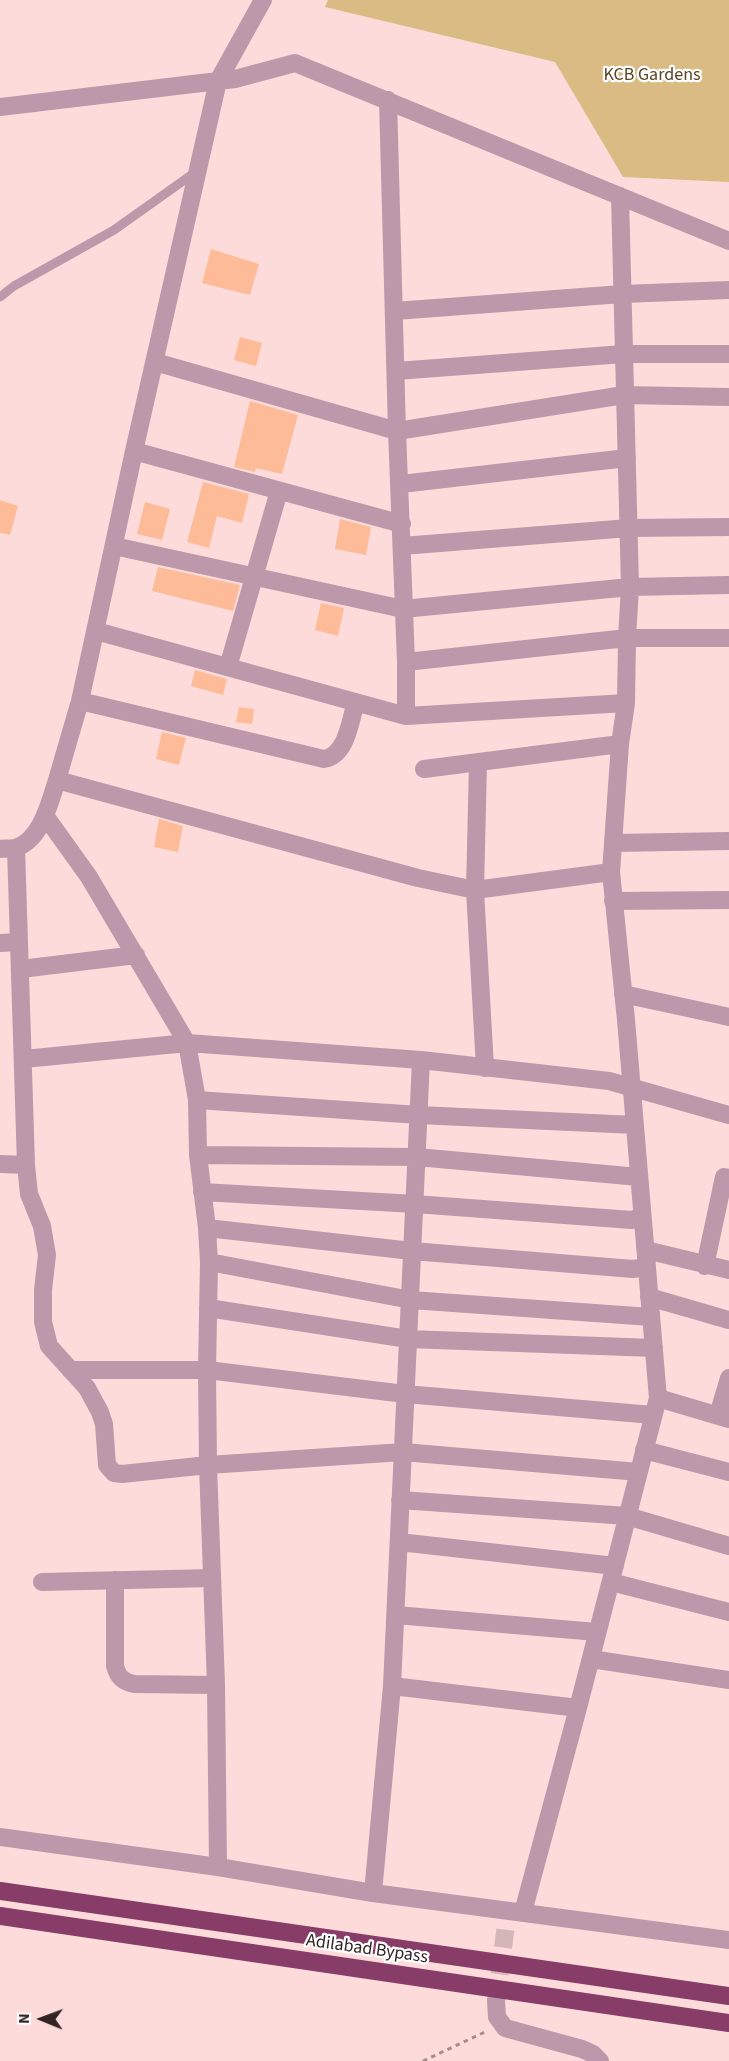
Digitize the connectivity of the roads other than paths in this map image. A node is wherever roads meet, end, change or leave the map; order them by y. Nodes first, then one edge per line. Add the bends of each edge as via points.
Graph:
1 (263, 0) edge
2 (218, 81) junction
3 (388, 100) junction
4 (0, 107) edge
5 (198, 170) junction
6 (620, 196) junction
7 (729, 241) edge
8 (729, 290) edge
9 (622, 294) junction
10 (0, 297) edge
11 (395, 311) junction
12 (624, 354) junction
13 (729, 354) edge
14 (155, 362) junction
15 (396, 371) junction
16 (624, 395) junction
17 (729, 397) edge
18 (397, 431) junction
19 (134, 451) junction
20 (627, 458) junction
21 (401, 484) junction
22 (279, 491) junction
23 (402, 524) junction
24 (729, 527) edge
25 (629, 528) junction
26 (114, 546) junction
27 (402, 546) junction
28 (255, 576) junction
29 (729, 585) edge
30 (630, 587) junction
31 (403, 609) junction
32 (96, 631) junction
33 (627, 638) junction
34 (729, 638) edge
35 (406, 662) junction
36 (228, 667) junction
37 (80, 701) junction
38 (356, 702) junction
39 (626, 703) junction
40 (406, 716) junction
41 (620, 744) junction
42 (478, 763) junction
43 (424, 769) dead end
44 (57, 780) junction
45 (46, 817) junction
46 (729, 841) edge
47 (614, 843) junction
48 (8, 848) edge
49 (611, 872) junction
50 (475, 890) junction
51 (729, 900) edge
52 (613, 901) junction
53 (19, 942) junction
54 (0, 943) edge
55 (136, 955) junction
56 (21, 969) junction
57 (623, 994) junction
58 (729, 1017) edge
59 (187, 1043) junction
60 (24, 1059) junction
61 (421, 1060) junction
62 (485, 1068) junction
63 (632, 1089) junction
64 (197, 1100) junction
65 (419, 1115) junction
66 (729, 1115) edge
67 (635, 1125) junction
68 (198, 1155) junction
69 (417, 1157) junction
70 (0, 1164) edge
71 (26, 1165) junction
72 (639, 1177) junction
73 (729, 1178) edge
74 (202, 1192) junction
75 (415, 1204) junction
76 (642, 1216) junction
77 (207, 1228) junction
78 (412, 1251) junction
79 (646, 1259) junction
80 (209, 1262) junction
81 (705, 1266) junction
82 (729, 1270) edge
83 (649, 1297) junction
84 (411, 1300) junction
85 (208, 1308) junction
86 (651, 1317) junction
87 (729, 1320) edge
88 (408, 1340) junction
89 (654, 1347) junction
90 (70, 1370) junction
91 (207, 1370) junction
92 (729, 1378) edge
93 (405, 1394) junction
94 (656, 1407) junction
95 (724, 1417) edge
96 (644, 1450) junction
97 (403, 1452) junction
98 (208, 1465) junction
99 (639, 1472) junction
100 (729, 1472) edge
101 (400, 1500) junction
102 (627, 1516) junction
103 (399, 1542) junction
104 (729, 1546) edge
105 (613, 1574) junction
106 (212, 1578) junction
107 (115, 1580) junction
108 (42, 1582) dead end
109 (729, 1612) edge
110 (396, 1615) junction
111 (597, 1632) junction
112 (591, 1659) junction
113 (728, 1676) edge
114 (216, 1685) junction
115 (392, 1686) junction
116 (578, 1708) junction
117 (0, 1837) edge
118 (218, 1867) junction
119 (0, 1891) edge
120 (373, 1893) junction
121 (0, 1916) edge
122 (512, 1916) junction
123 (729, 1940) edge
124 (729, 1996) edge
125 (496, 2001) tunnel mouth
126 (729, 2023) edge
127 (600, 2061) edge

1 - 2 street
2 - 3 street via 295,63
2 - 4 street
2 - 5 street
3 - 6 street
3 - 11 street
5 - 10 lane via 114,230
5 - 14 street
6 - 7 street
6 - 9 street
8 - 9 street
9 - 11 street
9 - 12 street
11 - 15 street
12 - 13 street
12 - 15 street
12 - 16 street
14 - 18 street
14 - 19 street
15 - 18 street
16 - 17 street
16 - 18 street
16 - 20 street
18 - 21 street
19 - 22 street
19 - 26 street
20 - 21 street
20 - 25 street
21 - 23 street
22 - 23 street
22 - 28 street
23 - 27 street
24 - 25 street
25 - 27 street
25 - 30 street
26 - 28 street
26 - 32 street
27 - 31 street
28 - 31 street
28 - 36 street
29 - 30 street
30 - 31 street
30 - 33 street
31 - 35 street
32 - 36 street
32 - 37 street
33 - 34 street
33 - 35 street
33 - 39 street
35 - 40 street
36 - 38 street
37 - 38 street via 324,759 340,750
37 - 44 street
38 - 40 street
39 - 40 street
39 - 41 street
41 - 42 street
41 - 47 street
42 - 43 street
42 - 50 street
44 - 45 street
44 - 50 street
45 - 48 street via 29,839
45 - 55 street via 89,877
46 - 47 street
47 - 49 street
48 - 53 street
49 - 50 street
49 - 52 street
50 - 62 street
51 - 52 street
52 - 57 street
53 - 54 street
53 - 56 street
55 - 56 street
55 - 59 street
56 - 60 street
57 - 58 street
57 - 63 street
59 - 60 street
59 - 61 street
59 - 64 street
60 - 71 street
61 - 62 street
61 - 65 street
62 - 63 street via 609,1081
63 - 66 street
63 - 67 street
64 - 65 street
64 - 68 street
65 - 67 street
65 - 69 street
67 - 72 street
68 - 69 street
68 - 74 street
69 - 72 street
69 - 75 street
70 - 71 street
71 - 90 street via 29,1194 42,1226 47,1255 43,1290 45,1330 49,1346
72 - 76 street
73 - 81 street via 724,1177
74 - 75 street
74 - 77 street
75 - 76 street via 632,1220
75 - 78 street
76 - 79 street
77 - 78 street
77 - 80 street
78 - 79 street via 633,1269
78 - 84 street
79 - 81 street
79 - 83 street
80 - 84 street
80 - 85 street
81 - 82 street
83 - 86 street
83 - 87 street
84 - 86 street
84 - 88 street
85 - 88 street
85 - 91 street
86 - 89 street
88 - 89 street
88 - 93 street
89 - 94 street
90 - 91 street
90 - 98 street via 87,1388 100,1412 106,1461 114,1473
91 - 93 street
91 - 98 street
92 - 95 street
93 - 94 street
93 - 97 street
94 - 95 street
94 - 96 street
96 - 99 street
96 - 100 street
97 - 98 street
97 - 99 street
97 - 101 street
98 - 106 street
99 - 102 street
101 - 102 street
101 - 103 street
102 - 104 street
102 - 105 street
103 - 105 street
103 - 110 street
105 - 109 street
105 - 111 street
106 - 107 street
106 - 114 street
107 - 108 street
107 - 114 street via 117,1675 134,1684
110 - 111 street
110 - 115 street
111 - 112 street
112 - 113 street
112 - 116 street
114 - 118 street
115 - 116 street
115 - 120 street
116 - 122 street
117 - 118 street
118 - 120 street
119 - 124 highway, Adilabad Bypass
120 - 122 street
121 - 126 highway, Adilabad Bypass
122 - 123 street
125 - 127 street via 497,2017 505,2028 582,2049

